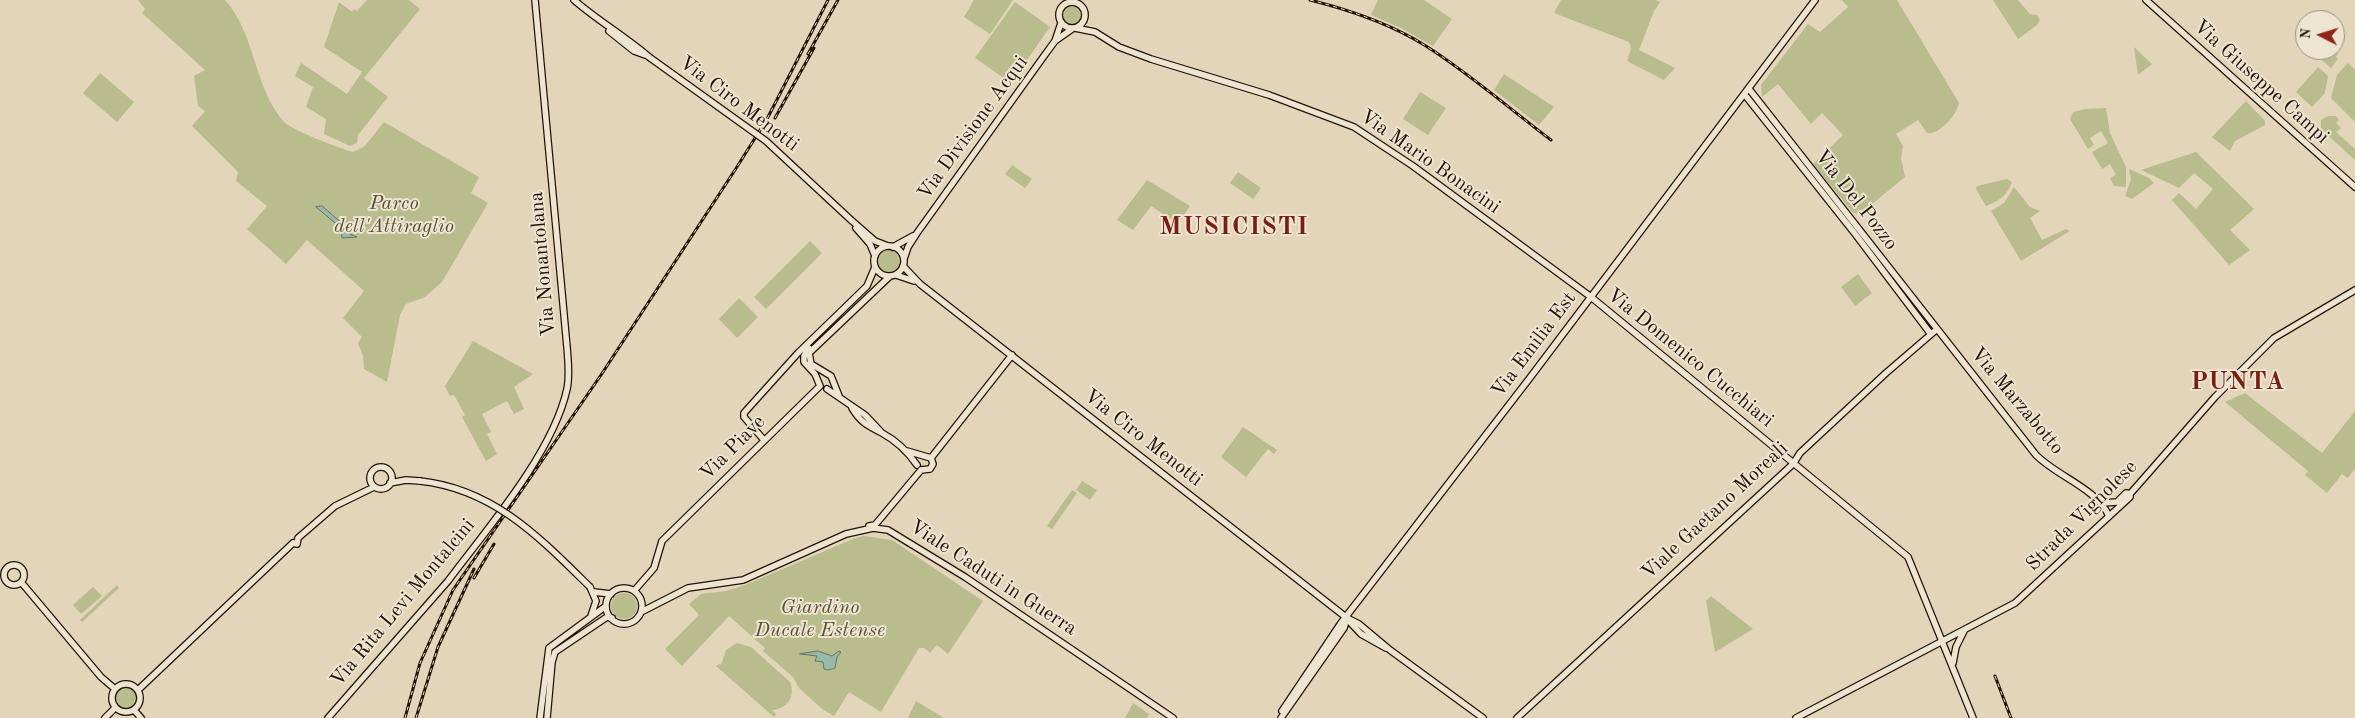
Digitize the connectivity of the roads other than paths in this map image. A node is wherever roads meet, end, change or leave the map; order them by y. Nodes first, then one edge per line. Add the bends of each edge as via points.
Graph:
1 (535, 0) edge
2 (574, 0) edge
3 (1815, 0) edge
4 (2146, 0) edge
5 (1072, 1) edge
6 (1082, 3) edge
7 (1085, 19) junction
8 (1061, 23) junction
9 (1074, 29) junction
10 (1095, 32) junction
11 (1055, 40) junction
12 (1749, 90) junction
13 (1745, 95) junction
14 (1781, 136) junction
15 (2355, 187) edge
16 (851, 220) junction
17 (917, 233) junction
18 (890, 246) junction
19 (875, 256) junction
20 (904, 259) junction
21 (903, 266) junction
22 (875, 267) junction
23 (896, 275) junction
24 (889, 277) junction
25 (920, 284) junction
26 (2355, 290) edge
27 (1591, 297) junction
28 (851, 302) junction
29 (1933, 331) junction
30 (1012, 355) junction
31 (824, 374) junction
32 (833, 382) junction
33 (819, 383) junction
34 (827, 389) junction
35 (839, 396) junction
36 (764, 440) junction
37 (907, 451) junction
38 (924, 456) junction
39 (931, 458) junction
40 (1793, 464) junction
41 (919, 468) junction
42 (391, 474) junction
43 (406, 480) junction
44 (390, 483) junction
45 (374, 487) junction
46 (2130, 494) junction
47 (2103, 504) junction
48 (502, 508) joint
49 (2110, 516) junction
50 (846, 534) junction
51 (0, 562) edge
52 (6, 568) junction
53 (21, 582) junction
54 (592, 590) junction
55 (634, 591) junction
56 (610, 594) junction
57 (607, 604) junction
58 (641, 612) junction
59 (591, 618) junction
60 (612, 618) junction
61 (1347, 618) junction
62 (1964, 631) junction
63 (1943, 641) junction
64 (1952, 665) junction
65 (115, 689) junction
66 (138, 690) junction
67 (116, 708) junction
68 (134, 710) junction
69 (1282, 711) dead end
70 (105, 718) edge
71 (141, 718) edge
72 (328, 718) edge
73 (540, 718) edge
74 (547, 718) edge
75 (1173, 718) edge
76 (1281, 718) edge
77 (1483, 718) edge
78 (1517, 718) edge
79 (1796, 718) edge
80 (1973, 718) edge

1 - 48 main road, Via Nonantolana via 564,303 567,386 546,439
2 - 16 main road, Via Ciro Menotti, bridge via 606,27 622,35 755,131
3 - 12 main road, Via Emilia Est
4 - 15 main road, Via Giuseppe Campi
5 - 6 main road
5 - 8 main road via 1059,10
6 - 7 main road
7 - 9 main road
7 - 10 main road, Via Mario Bonacini
8 - 9 main road
8 - 11 main road, Via Divisione Acqui
9 - 10 main road, Via Mario Bonacini
9 - 11 main road, Via Divisione Acqui
10 - 27 main road, Via Mario Bonacini via 1119,47 1151,59 1269,95 1354,126
11 - 17 main road, Via Divisione Acqui
12 - 13 main road, Via Emilia Est
12 - 14 main road, Via Del Pozzo
13 - 14 main road, Via Del Pozzo
13 - 27 main road, Via Emilia Est
14 - 29 main road, Via Del Pozzo
16 - 18 main road, Via Ciro Menotti via 875,240
16 - 19 main road, Via Ciro Menotti
17 - 18 main road, Via Divisione Acqui
17 - 20 main road, Via Divisione Acqui
18 - 19 main road via 880,249
18 - 20 main road via 901,252
19 - 22 main road
20 - 21 main road
21 - 23 main road
21 - 25 main road, Via Ciro Menotti
22 - 24 main road via 879,273
22 - 28 main road via 869,284
23 - 24 main road
23 - 25 main road, Via Ciro Menotti
24 - 31 main road via 809,354 811,364
25 - 30 main road, Via Ciro Menotti
26 - 46 main road, Strada Vignolese via 2274,338 2221,391
27 - 40 main road, Via Domenico Cucchiari
27 - 61 main road, Via Emilia Est
28 - 33 main road via 804,354 804,362
28 - 36 main road via 798,353 744,413
29 - 40 main road, Viale Gaetano Moreali via 1800,453
29 - 47 main road, Via Marzabotto via 2036,455
30 - 39 main road
30 - 61 main road, Via Ciro Menotti
31 - 32 main road via 831,376
31 - 33 main road, Via Piave
32 - 34 main road
32 - 35 main road
33 - 34 main road
33 - 36 main road, Via Piave
34 - 35 main road
35 - 37 main road
36 - 55 main road, Via Piave via 670,533 660,546 652,571
37 - 38 main road
37 - 41 main road
38 - 39 main road
38 - 41 main road via 918,460
39 - 41 main road via 933,464 930,469
40 - 63 main road, Via Domenico Cucchiari via 1908,558
40 - 78 main road, Viale Gaetano Moreali
41 - 50 main road via 875,525
42 - 43 main road
42 - 44 main road
42 - 45 main road via 385,468 375,468 370,477
43 - 44 main road
43 - 54 main road, bridge via 465,490 488,502 535,534
44 - 45 main road via 384,488
45 - 66 main road via 335,506 298,538 292,538 293,543
46 - 47 main road via 2126,493 2112,504
46 - 49 main road, Strada Vignolese
47 - 49 main road, Via Marzabotto
48 - 72 main road, Via Rita Levi Montalcini via 448,581
49 - 62 main road, Strada Vignolese via 2019,601
50 - 58 main road, Viale Caduti in Guerra via 743,580 683,590
50 - 75 main road, Viale Caduti in Guerra via 873,528 895,532
51 - 52 main road
52 - 53 main road via 6,581 13,585
52 - 53 main road via 15,564 20,566 24,574
53 - 65 main road via 100,677
54 - 56 main road
54 - 57 main road
54 - 59 main road via 596,601
55 - 56 main road via 623,588
55 - 58 main road via 642,601
56 - 57 main road
57 - 59 main road
57 - 60 main road
58 - 60 main road via 638,618 628,623
59 - 73 main road via 552,645 546,662
60 - 74 main road via 606,617 555,652
61 - 69 main road, Via Emilia Est
61 - 76 main road via 1344,628
61 - 77 main road, Via Ciro Menotti
62 - 63 main road, Strada Vignolese
62 - 64 main road
63 - 64 main road, Via Domenico Cucchiari
63 - 79 main road, Strada Vignolese
64 - 80 main road, Via Domenico Cucchiari
65 - 66 main road via 125,684
65 - 67 main road via 112,697
66 - 68 main road via 140,699
67 - 68 main road via 126,713
67 - 70 main road
68 - 71 main road

